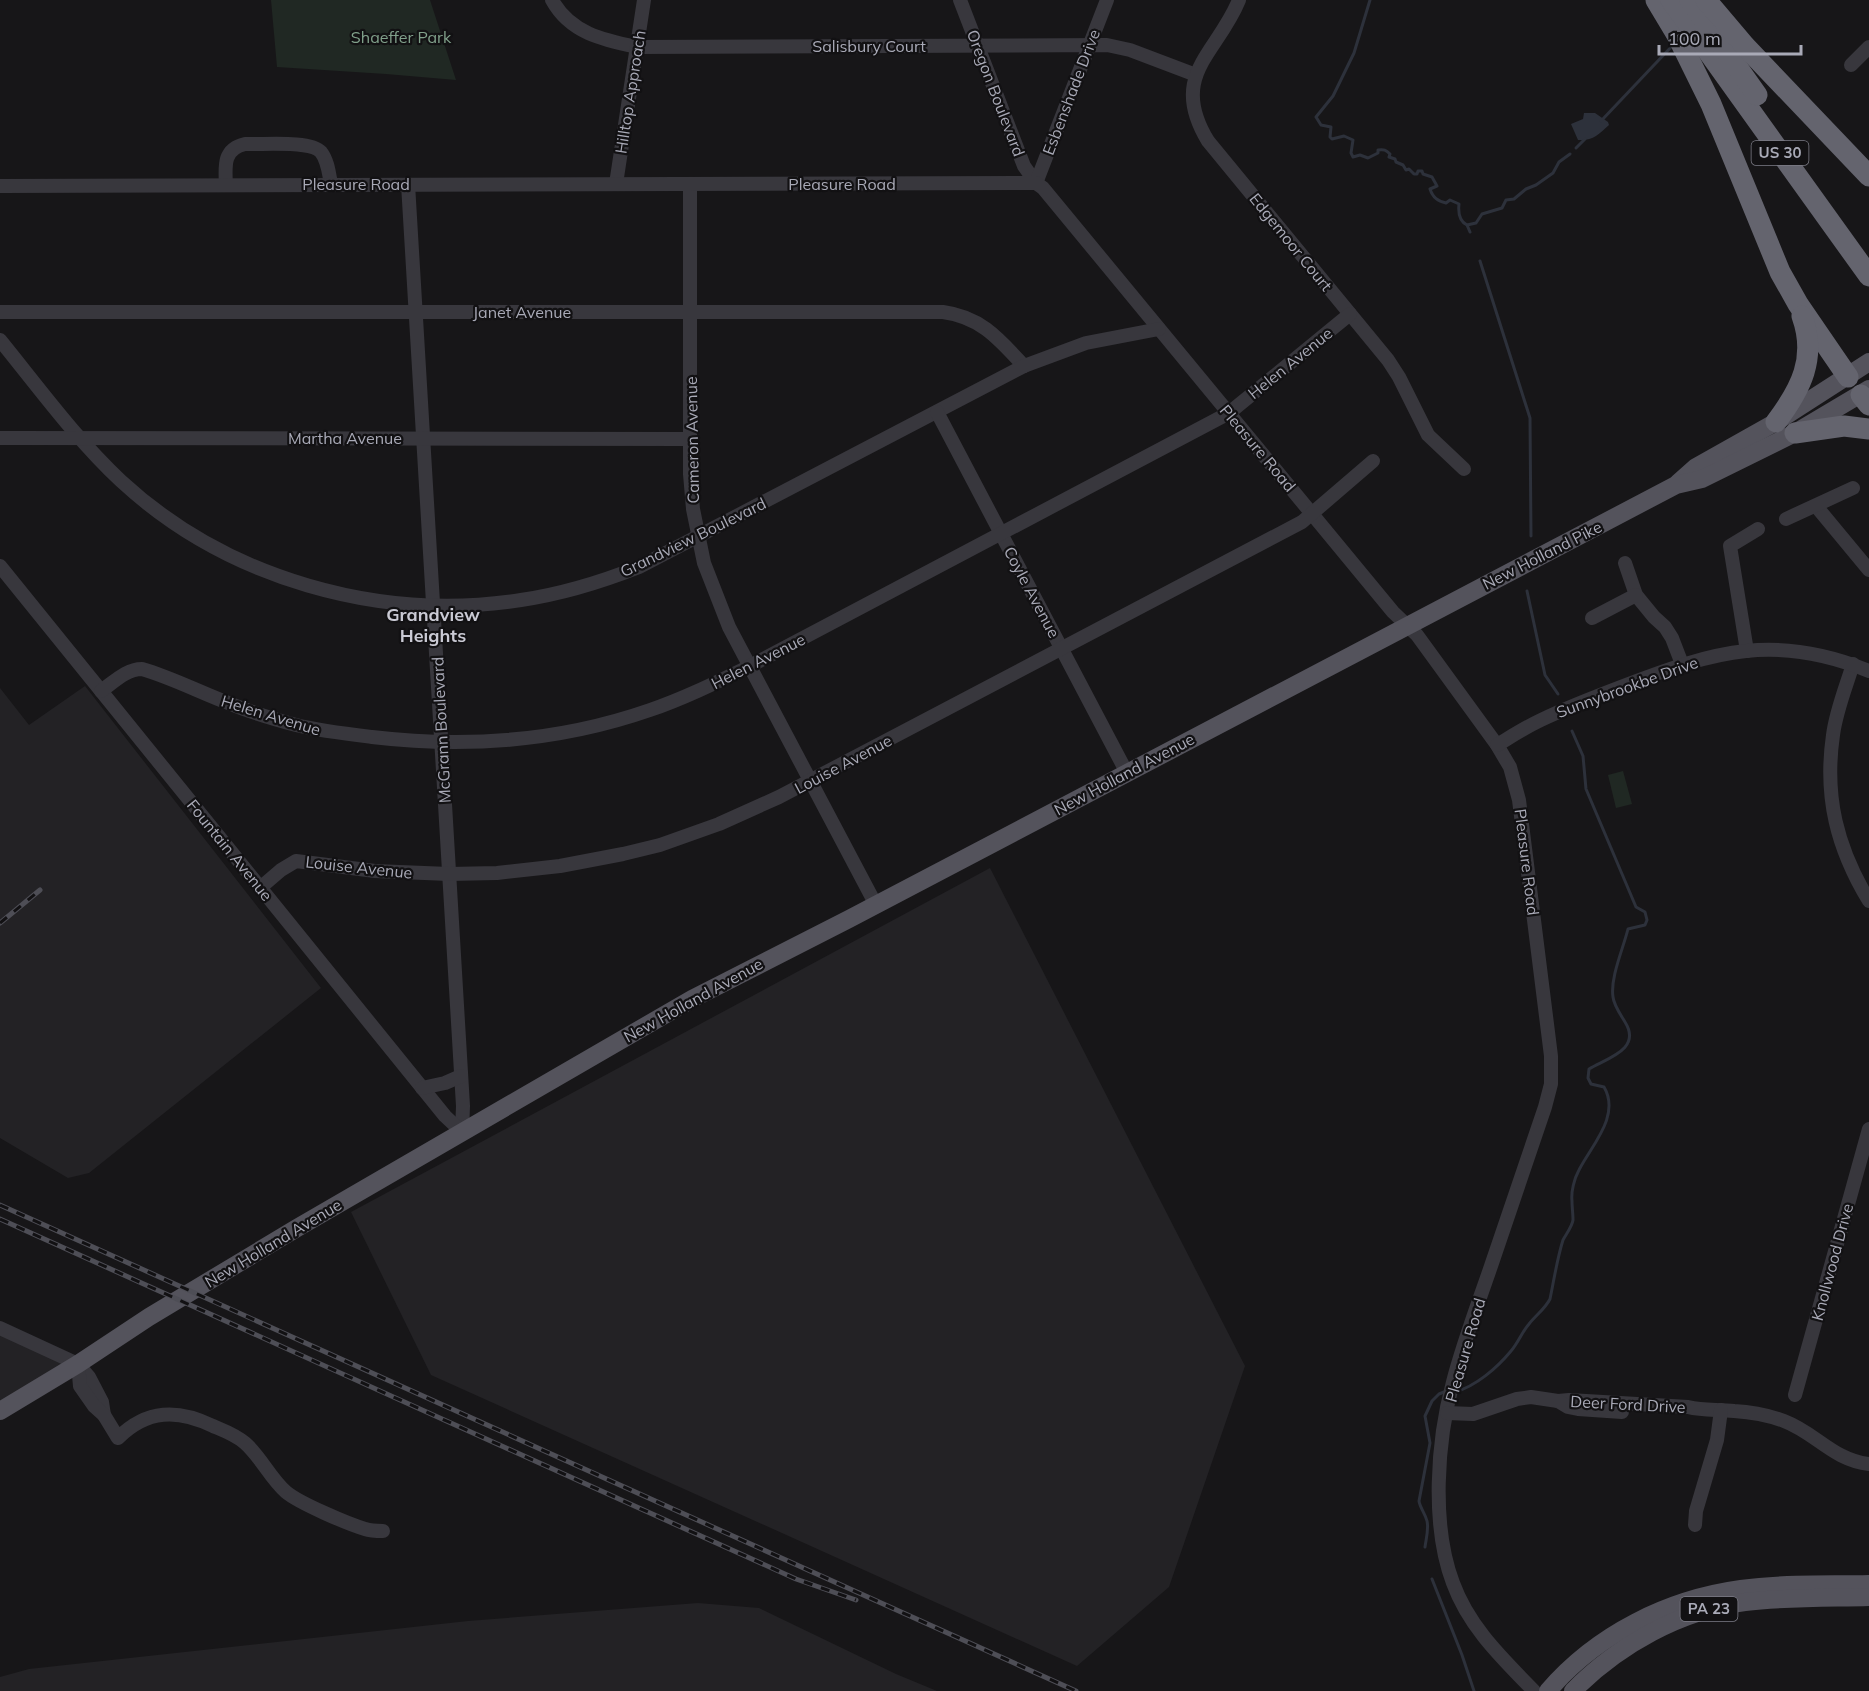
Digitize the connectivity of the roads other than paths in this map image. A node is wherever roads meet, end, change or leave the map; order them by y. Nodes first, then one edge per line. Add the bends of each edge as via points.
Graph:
1 (552, 0) edge
2 (644, 0) edge
3 (960, 0) edge
4 (1107, 0) edge
5 (1239, 0) edge
6 (1656, 0) edge
7 (1671, 0) edge
8 (1694, 18) edge
9 (977, 45) junction
10 (1090, 45) junction
11 (1869, 46) edge
12 (637, 47) junction
13 (1851, 64) dead end
14 (1196, 75) junction
15 (1869, 176) edge
16 (1036, 183) junction
17 (226, 184) junction
18 (331, 184) junction
19 (408, 184) junction
20 (616, 184) junction
21 (690, 184) junction
22 (0, 186) edge
23 (1869, 252) edge
24 (1869, 276) edge
25 (1798, 304) junction
26 (0, 312) edge
27 (416, 312) junction
28 (690, 312) junction
29 (1350, 314) junction
30 (1159, 329) junction
31 (0, 340) edge
32 (1869, 362) edge
33 (1024, 366) junction
34 (1848, 377) junction
35 (1866, 396) edge
36 (937, 412) junction
37 (1229, 413) junction
38 (1776, 422) junction
39 (1869, 429) edge
40 (1795, 433) junction
41 (0, 438) edge
42 (80, 438) junction
43 (423, 438) junction
44 (690, 439) junction
45 (1373, 461) dead end
46 (1464, 469) dead end
47 (1676, 485) junction
48 (1853, 488) dead end
49 (1816, 506) junction
50 (1312, 514) junction
51 (1786, 519) dead end
52 (1758, 529) dead end
53 (1001, 534) junction
54 (698, 537) junction
55 (1624, 563) dead end
56 (0, 566) edge
57 (1869, 570) edge
58 (1636, 595) junction
59 (433, 605) junction
60 (1592, 618) dead end
61 (1407, 625) junction
62 (1062, 649) junction
63 (1747, 651) junction
64 (1682, 664) junction
65 (1853, 664) junction
66 (750, 666) junction
67 (1869, 670) edge
68 (101, 691) junction
69 (441, 742) junction
70 (1497, 745) junction
71 (1127, 773) junction
72 (811, 780) junction
73 (449, 874) junction
74 (260, 888) junction
75 (1869, 901) edge
76 (876, 905) junction
77 (461, 1076) junction
78 (422, 1088) junction
79 (1869, 1129) edge
80 (462, 1132) junction
81 (0, 1328) edge
82 (78, 1364) junction
83 (1795, 1395) dead end
84 (1721, 1410) junction
85 (0, 1411) edge
86 (1447, 1413) junction
87 (1869, 1464) edge
88 (1695, 1525) dead end
89 (383, 1531) dead end
90 (1869, 1584) edge
91 (1869, 1598) edge
92 (1534, 1691) edge
93 (1548, 1691) edge
94 (1573, 1691) edge

1 - 12 street, Salisbury Court via 572,24 591,36
2 - 12 street, Hilltop Approach
3 - 9 street, Oregon Boulevard
4 - 10 street, Esbenshade Drive
5 - 14 street, Edgemoor Court
6 - 8 highway
7 - 8 highway, US 30
8 - 15 highway via 1745,46
8 - 23 highway, US 30
8 - 24 highway, US 30
8 - 25 highway via 1722,130 1773,257
9 - 10 street, Salisbury Court
9 - 12 street, Salisbury Court
9 - 16 street, Oregon Boulevard via 1024,166
10 - 14 street, Salisbury Court via 1123,48
10 - 16 street, Esbenshade Drive
11 - 13 street
12 - 20 street, Hilltop Approach
14 - 29 street, Edgemoor Court via 1194,112 1208,141
16 - 21 street, Pleasure Road
16 - 30 street, Pleasure Road
17 - 18 street, Pleasure Road
17 - 18 street via 227,155 245,144 309,146 320,151
17 - 22 street, Pleasure Road
18 - 19 street, Pleasure Road
19 - 20 street, Pleasure Road
19 - 27 street, McGrann Boulevard
20 - 21 street, Pleasure Road
21 - 28 street, Cameron Avenue
25 - 34 highway
25 - 38 highway via 1806,329 1807,360 1795,396
26 - 27 street, Janet Avenue
27 - 28 street, Janet Avenue
27 - 43 street, McGrann Boulevard
28 - 33 street, Janet Avenue via 954,314 984,327
28 - 44 street, Cameron Avenue
29 - 37 street, Helen Avenue
29 - 46 street, Edgemoor Court via 1393,368 1428,435
30 - 33 street, Grandview Boulevard via 1086,343
30 - 37 street, Pleasure Road
31 - 42 street, Grandview Boulevard
32 - 34 main road, New Holland Pike
33 - 36 street, Grandview Boulevard
34 - 35 main road
34 - 38 main road, New Holland Pike
35 - 40 main road, New Holland Pike
36 - 53 street, Coyle Avenue
36 - 54 street, Grandview Boulevard
37 - 50 street, Pleasure Road
37 - 53 street, Helen Avenue
38 - 47 main road, New Holland Pike via 1696,467
39 - 40 highway via 1844,426
40 - 47 main road, New Holland Pike via 1702,479
41 - 42 street, Martha Avenue
42 - 43 street, Martha Avenue
42 - 59 street, Grandview Boulevard via 122,482 162,514 244,561 339,594
43 - 44 street, Martha Avenue
43 - 59 street, McGrann Boulevard
44 - 54 street, Cameron Avenue
45 - 50 street, Louise Avenue
47 - 61 main road, New Holland Pike
48 - 49 street
49 - 51 street
49 - 57 street
50 - 61 street, Pleasure Road
50 - 62 street, Louise Avenue
52 - 63 street via 1730,546
53 - 62 street, Coyle Avenue
53 - 66 street, Helen Avenue
54 - 59 street, Grandview Boulevard via 628,571 554,594 483,604
54 - 66 street, Cameron Avenue via 717,599
55 - 58 street
56 - 68 street, Fountain Avenue
58 - 60 street
58 - 64 street via 1665,627
59 - 69 street, McGrann Boulevard
61 - 70 street, Pleasure Road
61 - 71 main road, New Holland Avenue
62 - 71 street, Coyle Avenue
62 - 72 street, Louise Avenue
63 - 64 street, Sunnybrookbe Drive
63 - 65 street, Sunnybrookbe Drive via 1796,650
64 - 70 street, Sunnybrookbe Drive via 1571,706
65 - 67 street, Sunnybrookbe Drive
65 - 75 street via 1833,733 1830,786 1832,810 1844,850
66 - 69 street, Helen Avenue via 679,700 609,723 501,741
66 - 72 street, Cameron Avenue
68 - 69 street, Helen Avenue via 126,672 142,669 232,705 299,725 394,740
68 - 74 street, Fountain Avenue
69 - 73 street, McGrann Boulevard
70 - 86 street, Pleasure Road via 1510,767 1519,800 1552,1074 1545,1107 1459,1360
71 - 76 main road, New Holland Avenue
72 - 73 street, Louise Avenue via 719,824 660,845 560,866
72 - 76 street, Cameron Avenue
73 - 74 street, Louise Avenue via 375,871 296,861
73 - 77 street, McGrann Boulevard
74 - 78 street, Fountain Avenue
76 - 80 main road, New Holland Avenue via 692,999
77 - 78 street
77 - 80 street, McGrann Boulevard
78 - 80 street, Fountain Avenue
79 - 83 street, Knollwood Drive
80 - 82 main road, New Holland Avenue via 172,1303
81 - 82 street
82 - 85 main road, New Holland Avenue
82 - 89 street via 80,1386 118,1438 133,1424 156,1416 183,1415 200,1420 245,1443 292,1497 363,1528
84 - 86 street, Deer Ford Drive via 1523,1397 1473,1414
84 - 87 street, Deer Ford Drive via 1784,1421 1847,1460
84 - 88 street
86 - 92 street, Pleasure Road via 1438,1504 1448,1567 1459,1598 1477,1629
90 - 93 main road, PA 23 via 1757,1587 1682,1603 1615,1634 1574,1664
91 - 94 main road, PA 23 via 1759,1600 1699,1612 1641,1639

